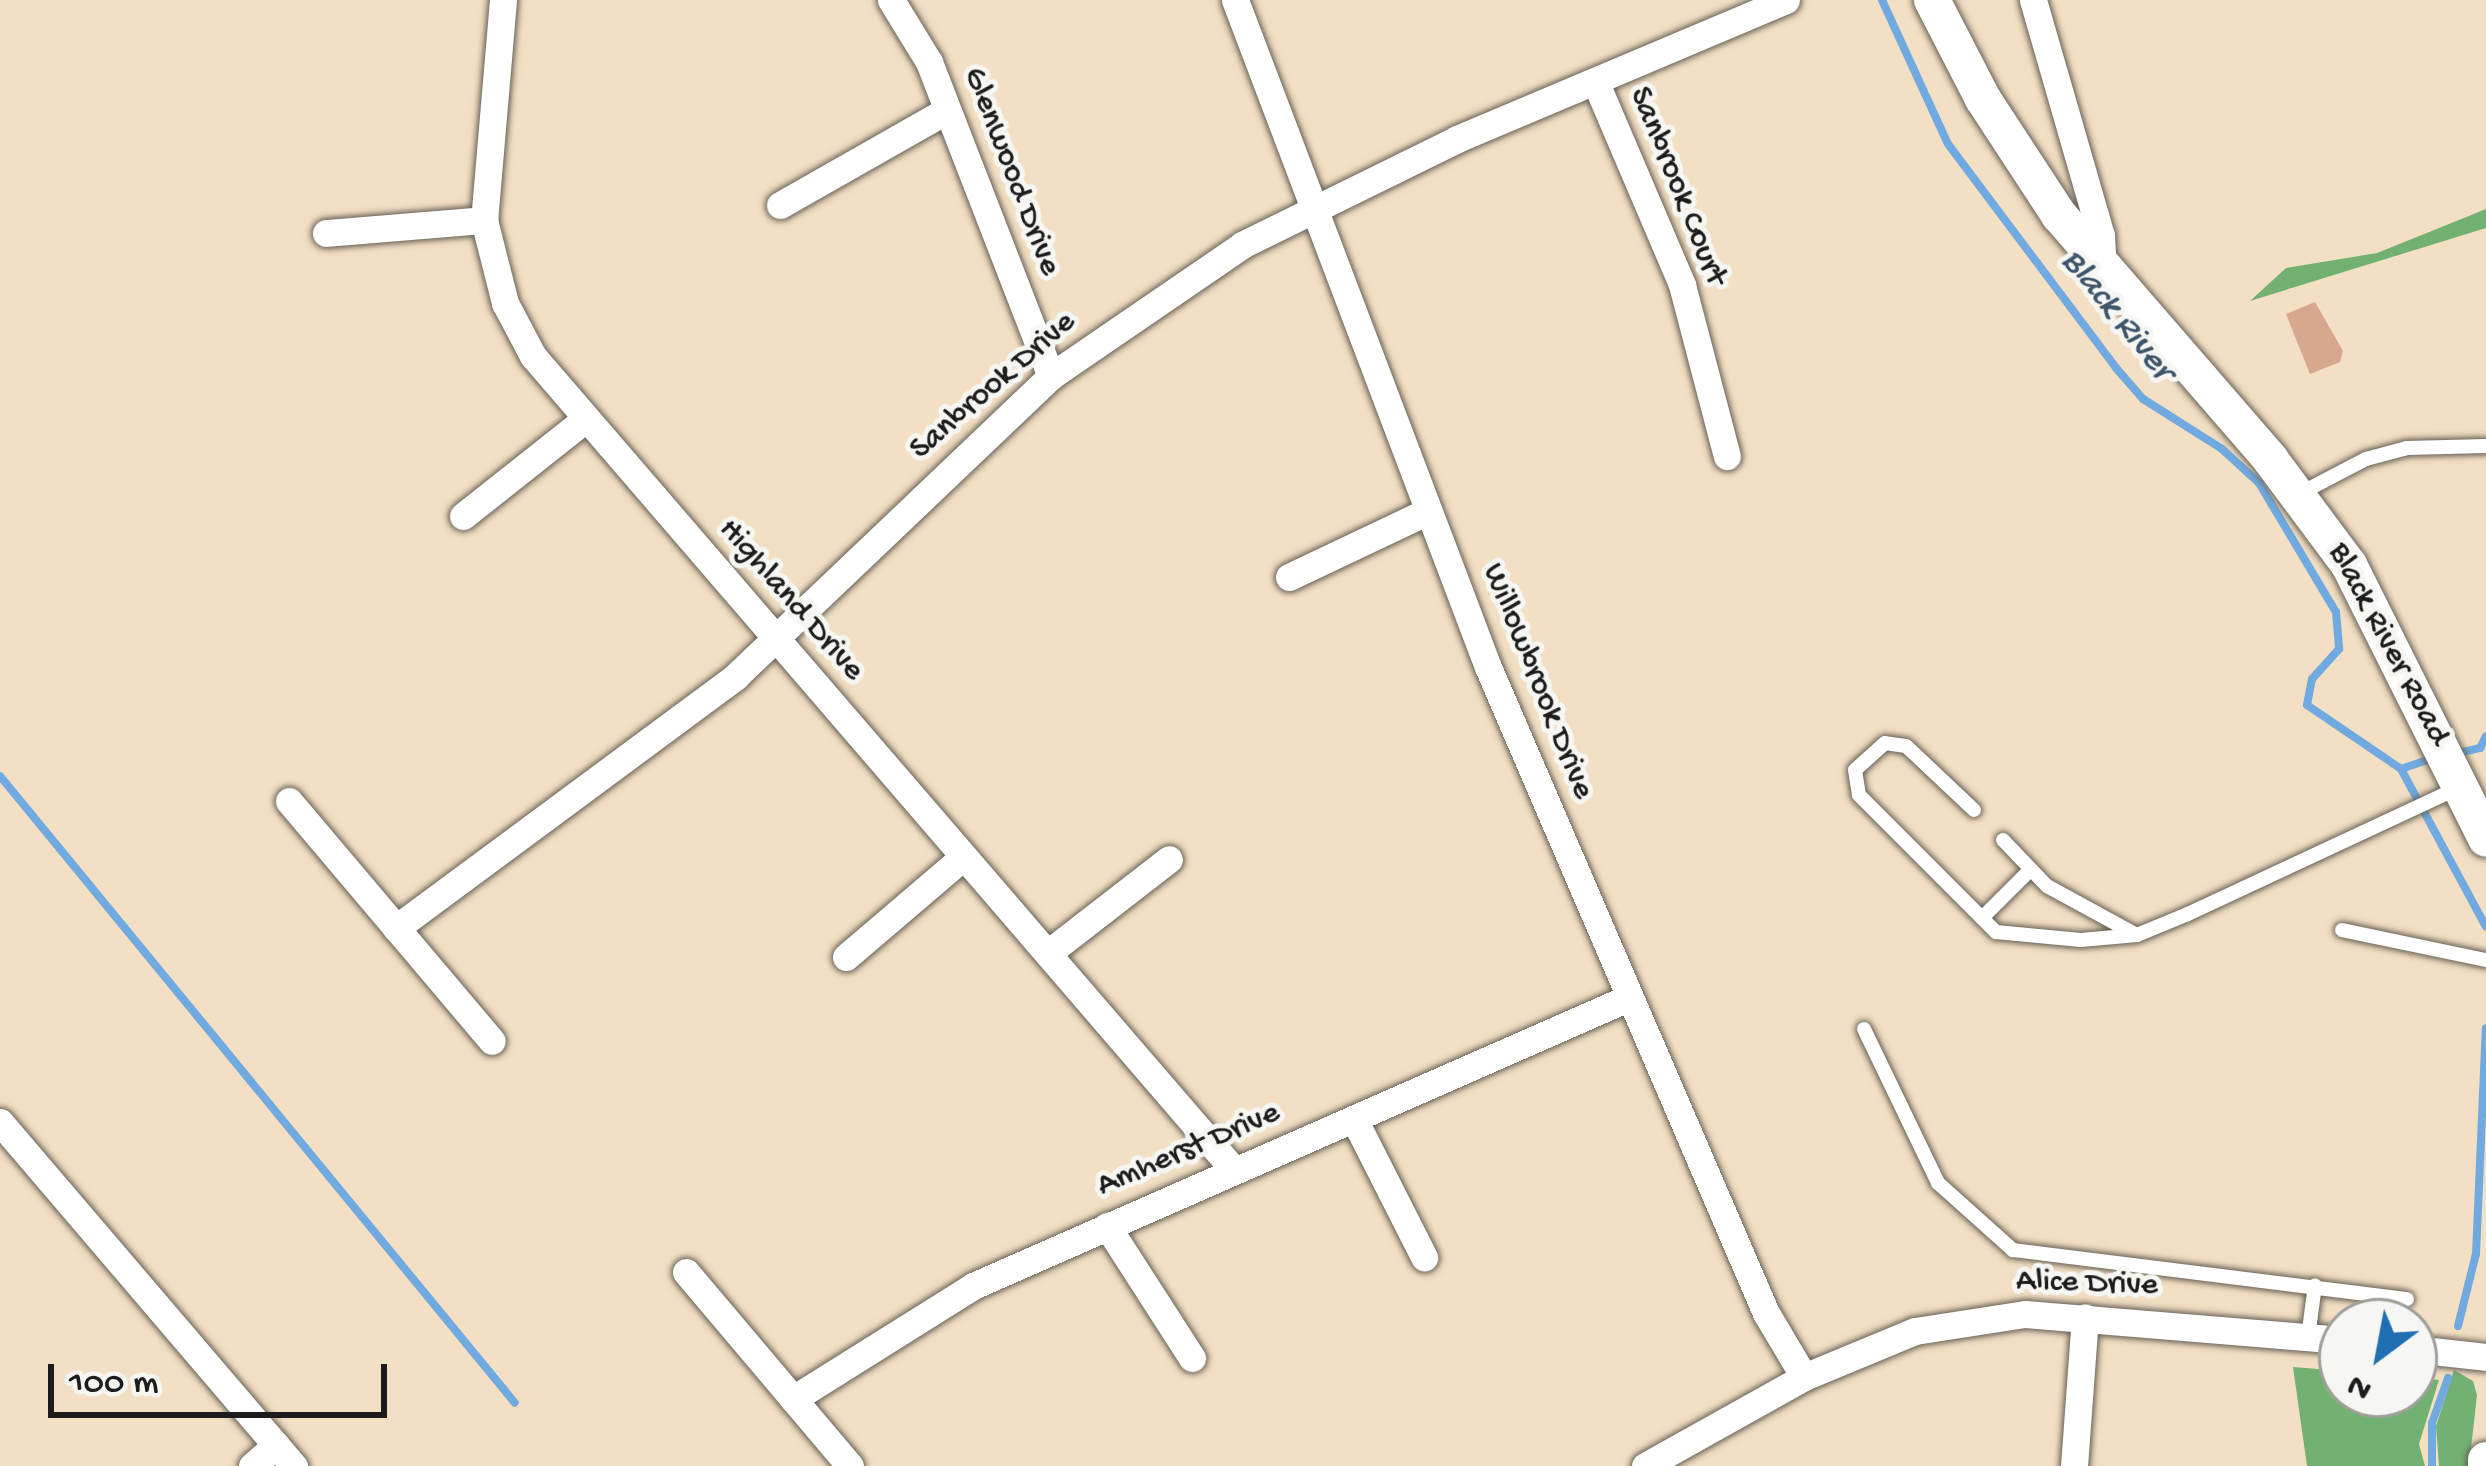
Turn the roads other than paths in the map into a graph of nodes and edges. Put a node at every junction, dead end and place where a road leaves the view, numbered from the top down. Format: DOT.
graph roads {
  1 [pos="503,0"];
  2 [pos="891,0"];
  3 [pos="1235,0"];
  4 [pos="1786,0"];
  5 [pos="1932,0"];
  6 [pos="2033,0"];
  7 [pos="1596,83"];
  8 [pos="947,110"];
  9 [pos="780,205"];
  10 [pos="1314,207"];
  11 [pos="484,220"];
  12 [pos="326,233"];
  13 [pos="2103,272"];
  14 [pos="1051,376"];
  15 [pos="583,421"];
  16 [pos="2486,446"];
  17 [pos="1726,456"];
  18 [pos="2299,494"];
  19 [pos="1428,511"];
  20 [pos="463,516"];
  21 [pos="1289,577"];
  22 [pos="778,641"];
  23 [pos="2444,772"];
  24 [pos="289,801"];
  25 [pos="1974,810"];
  26 [pos="2486,839"];
  27 [pos="2003,840"];
  28 [pos="964,857"];
  29 [pos="1169,860"];
  30 [pos="2031,869"];
  31 [pos="1982,918"];
  32 [pos="396,928"];
  33 [pos="2342,930"];
  34 [pos="2137,935"];
  35 [pos="1048,953"];
  36 [pos="846,957"];
  37 [pos="2483,960"];
  38 [pos="1628,998"];
  39 [pos="1864,1029"];
  40 [pos="492,1041"];
  41 [pos="1354,1121"];
  42 [pos="0,1122"];
  43 [pos="1234,1169"];
  44 [pos="1107,1226"];
  45 [pos="1424,1257"];
  46 [pos="686,1271"];
  47 [pos="2315,1285"];
  48 [pos="2400,1298"];
  49 [pos="2085,1317"];
  50 [pos="2308,1336"];
  51 [pos="2318,1337"];
  52 [pos="2438,1352"];
  53 [pos="2486,1357"];
  54 [pos="1192,1358"];
  55 [pos="1804,1377"];
  56 [pos="793,1399"];
  57 [pos="285,1455"];
  58 [pos="252,1466"];
  59 [pos="850,1466"];
  60 [pos="1645,1466"];
  61 [pos="2074,1466"];
  1 -- 11 [label="street, Highland Drive"];
  2 -- 8 [label="street, Glenwood Drive"];
  3 -- 10 [label="street, Willowbrook Drive"];
  4 -- 7 [label="street, Sanbrook Drive"];
  5 -- 13 [label="street, Black River Road"];
  6 -- 13 [label="street"];
  7 -- 10 [label="street, Sanbrook Drive"];
  7 -- 17 [label="street, Sanbrook Court"];
  8 -- 9 [label="street"];
  8 -- 14 [label="street, Glenwood Drive"];
  10 -- 14 [label="street, Sanbrook Drive"];
  10 -- 19 [label="street, Willowbrook Drive"];
  11 -- 12 [label="street"];
  11 -- 15 [label="street, Highland Drive"];
  13 -- 18 [label="street, Black River Road"];
  14 -- 22 [label="street, Sanbrook Drive"];
  15 -- 20 [label="street"];
  15 -- 22 [label="street, Highland Drive"];
  16 -- 18 [label="lane"];
  18 -- 23 [label="street, Black River Road"];
  19 -- 21 [label="street"];
  19 -- 38 [label="street, Willowbrook Drive"];
  22 -- 28 [label="street, Highland Drive"];
  22 -- 32 [label="street, Sanbrook Drive"];
  23 -- 26 [label="street, Black River Road"];
  23 -- 34 [label="lane"];
  24 -- 32 [label="street"];
  25 -- 31 [label="lane"];
  27 -- 30 [label="lane"];
  28 -- 35 [label="street, Highland Drive"];
  28 -- 36 [label="street"];
  29 -- 35 [label="street"];
  30 -- 31 [label="lane"];
  30 -- 34 [label="lane"];
  31 -- 34 [label="lane"];
  32 -- 40 [label="street"];
  33 -- 37 [label="lane"];
  35 -- 43 [label="street, Highland Drive"];
  38 -- 41 [label="street, Amherst Drive"];
  38 -- 55 [label="street, Willowbrook Drive"];
  39 -- 47 [label="lane"];
  41 -- 43 [label="street, Amherst Drive"];
  41 -- 45 [label="street"];
  42 -- 57 [label="street"];
  43 -- 44 [label="street, Amherst Drive"];
  44 -- 54 [label="street"];
  44 -- 56 [label="street, Amherst Drive"];
  46 -- 56 [label="street"];
  47 -- 48 [label="lane"];
  47 -- 50 [label="lane"];
  49 -- 50 [label="street, Alice Drive"];
  49 -- 55 [label="street, Alice Drive"];
  49 -- 61 [label="street"];
  50 -- 51 [label="street, Alice Drive"];
  52 -- 53 [label="street"];
  55 -- 60 [label="street, Alice Drive"];
  56 -- 59 [label="street"];
  57 -- 58 [label="street"];
}
